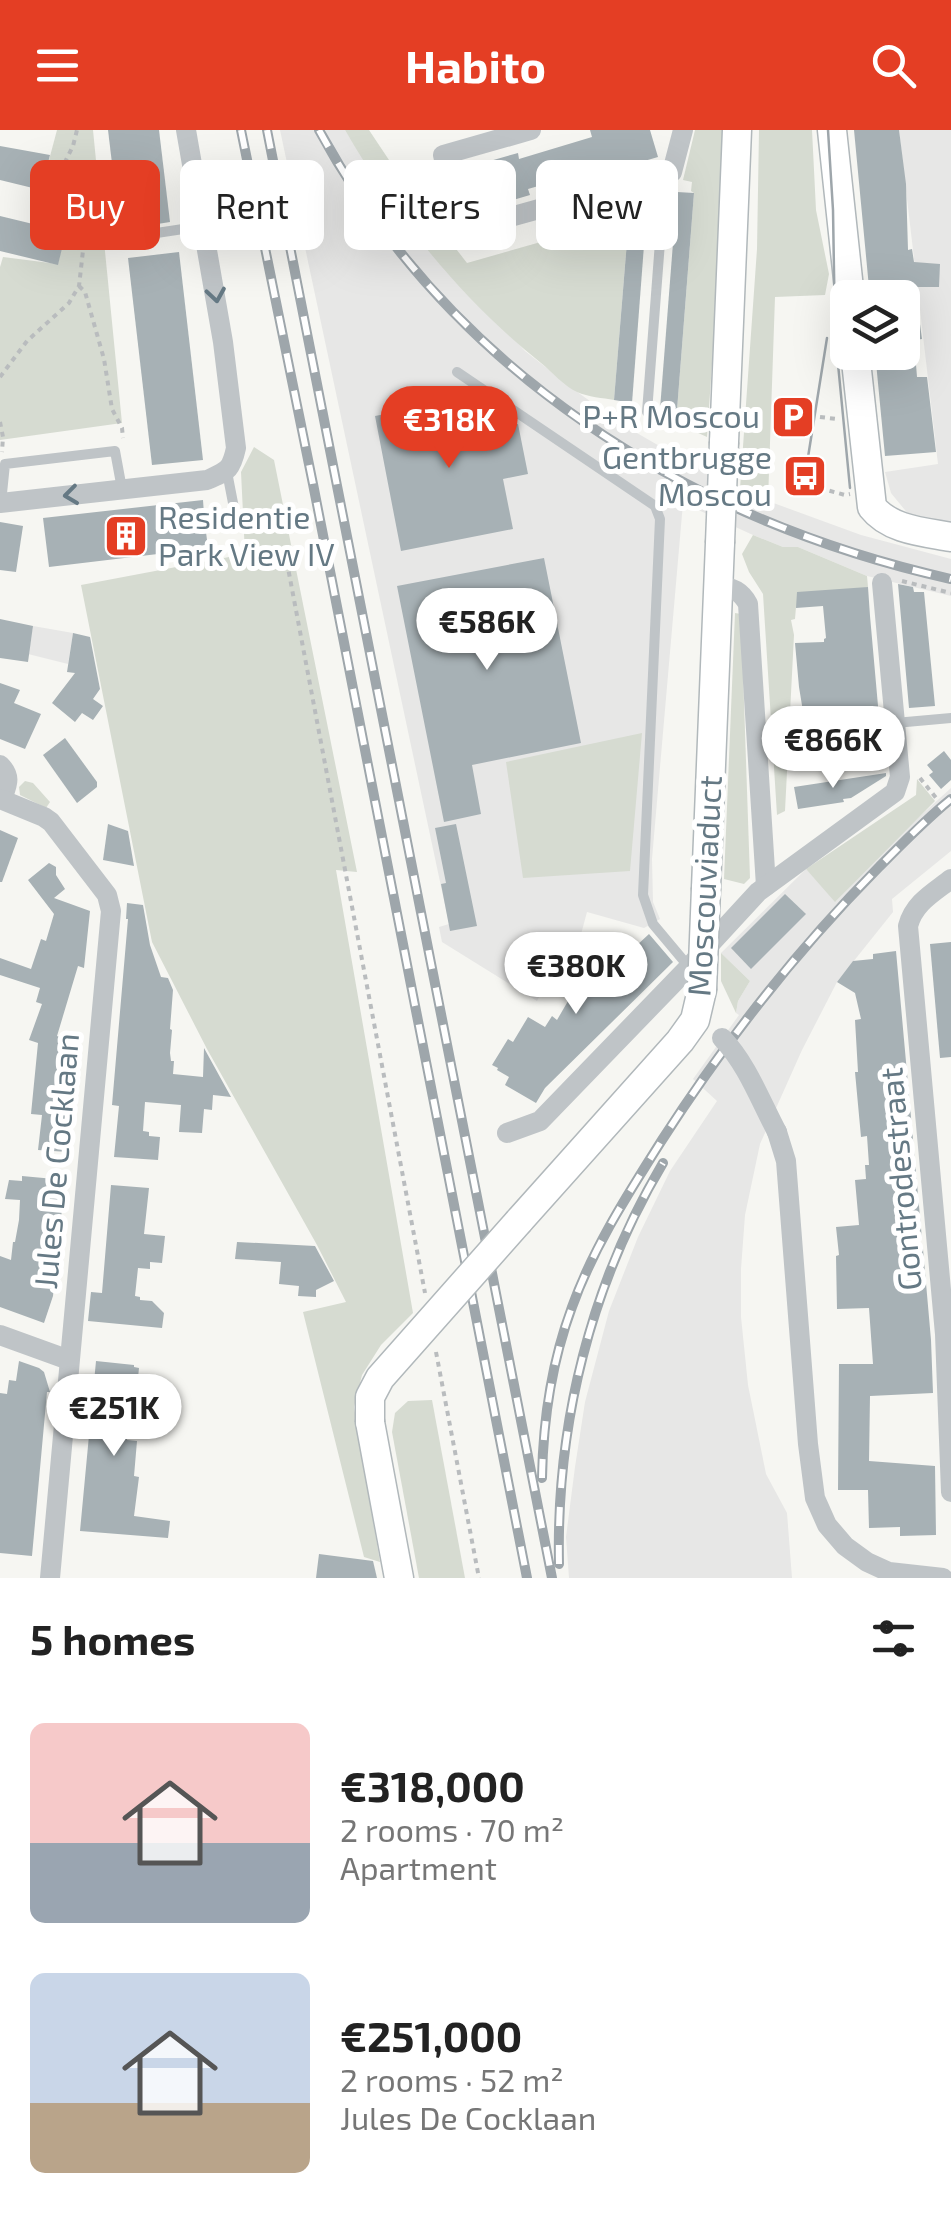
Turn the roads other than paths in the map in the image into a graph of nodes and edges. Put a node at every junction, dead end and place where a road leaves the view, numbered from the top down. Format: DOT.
graph roads {
  1 [pos="186,130"];
  2 [pos="531,130"];
  3 [pos="683,130"];
  4 [pos="738,130"];
  5 [pos="832,130"];
  6 [pos="192,160"];
  7 [pos="675,160"];
  8 [pos="536,210"];
  9 [pos="208,250"];
  10 [pos="659,250"];
  11 [pos="848,280"];
  12 [pos="857,370"];
  13 [pos="456,372"];
  14 [pos="647,412"];
  15 [pos="227,472"];
  16 [pos="122,489"];
  17 [pos="0,503"];
  18 [pos="206,524"];
  19 [pos="951,537"];
  20 [pos="882,582"];
  21 [pos="718,585"];
  22 [pos="951,718"];
  23 [pos="895,723"];
  24 [pos="0,766"];
  25 [pos="1,799"];
  26 [pos="951,880"];
  27 [pos="766,886"];
  28 [pos="696,978"];
  29 [pos="695,1020"];
  30 [pos="507,1133"];
  31 [pos="0,1334"];
  32 [pos="948,1334"];
  33 [pos="69,1360"];
  34 [pos="951,1492"];
  35 [pos="50,1578"];
  36 [pos="398,1578"];
  37 [pos="944,1578"];
  1 -- 6 [label="street"];
  2 -- 8 [label="street"];
  3 -- 7 [label="street"];
  4 -- 21 [label="street, Moscouviaduct, bridge"];
  5 -- 11 [label="street"];
  9 -- 15 [label="street, one-way"];
  10 -- 14 [label="lane"];
  12 -- 19 [label="street"];
  13 -- 28 [label="lane"];
  15 -- 16 [label="street"];
  15 -- 18 [label="lane"];
  16 -- 17 [label="street, one-way"];
  16 -- 17 [label="lane"];
  20 -- 23 [label="street"];
  21 -- 27 [label="street"];
  21 -- 28 [label="street, Moscouviaduct, bridge"];
  22 -- 23 [label="lane"];
  23 -- 27 [label="street"];
  24 -- 25 [label="street, Jules De Cocklaan"];
  25 -- 33 [label="street, Jules De Cocklaan"];
  26 -- 32 [label="street, Gontrodestraat"];
  27 -- 28 [label="street"];
  28 -- 29 [label="street, Moscouviaduct"];
  28 -- 30 [label="street"];
  29 -- 36 [label="street, Moscouviaduct, bridge"];
  29 -- 37 [label="street, bridge"];
  31 -- 33 [label="street"];
  32 -- 34 [label="street, Gontrodestraat"];
  33 -- 35 [label="street, Jules De Cocklaan"];
}
